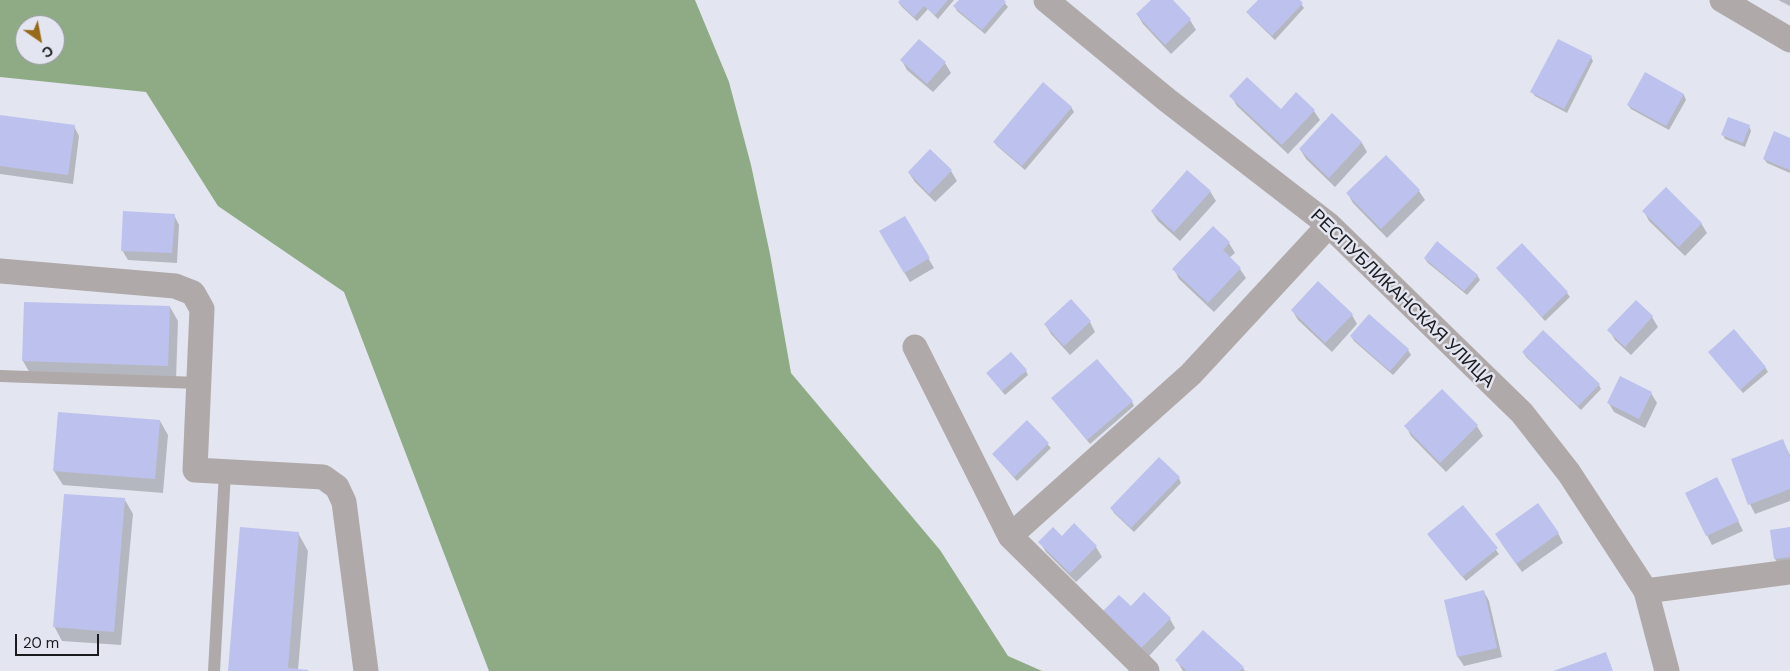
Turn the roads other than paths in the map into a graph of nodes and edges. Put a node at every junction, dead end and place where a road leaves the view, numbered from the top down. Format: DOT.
graph roads {
  1 [pos="1046,0"];
  2 [pos="1722,0"];
  3 [pos="1790,40"];
  4 [pos="1329,225"];
  5 [pos="0,271"];
  6 [pos="915,347"];
  7 [pos="0,376"];
  8 [pos="199,383"];
  9 [pos="225,472"];
  10 [pos="1010,536"];
  11 [pos="1790,572"];
  12 [pos="1646,591"];
  13 [pos="214,671"];
  14 [pos="366,671"];
  15 [pos="1147,671"];
  16 [pos="1667,671"];
  1 -- 4 [label="street, РЕСПУБЛИКАНСКАЯ УЛИЦА"];
  2 -- 3 [label="street"];
  4 -- 10 [label="street"];
  4 -- 12 [label="street, РЕСПУБЛИКАНСКАЯ УЛИЦА"];
  5 -- 8 [label="street"];
  6 -- 10 [label="street"];
  7 -- 8 [label="lane"];
  8 -- 9 [label="street"];
  9 -- 13 [label="lane"];
  9 -- 14 [label="street"];
  10 -- 15 [label="street"];
  11 -- 12 [label="street"];
  12 -- 16 [label="street, РЕСПУБЛИКАНСКАЯ УЛИЦА"];
}
